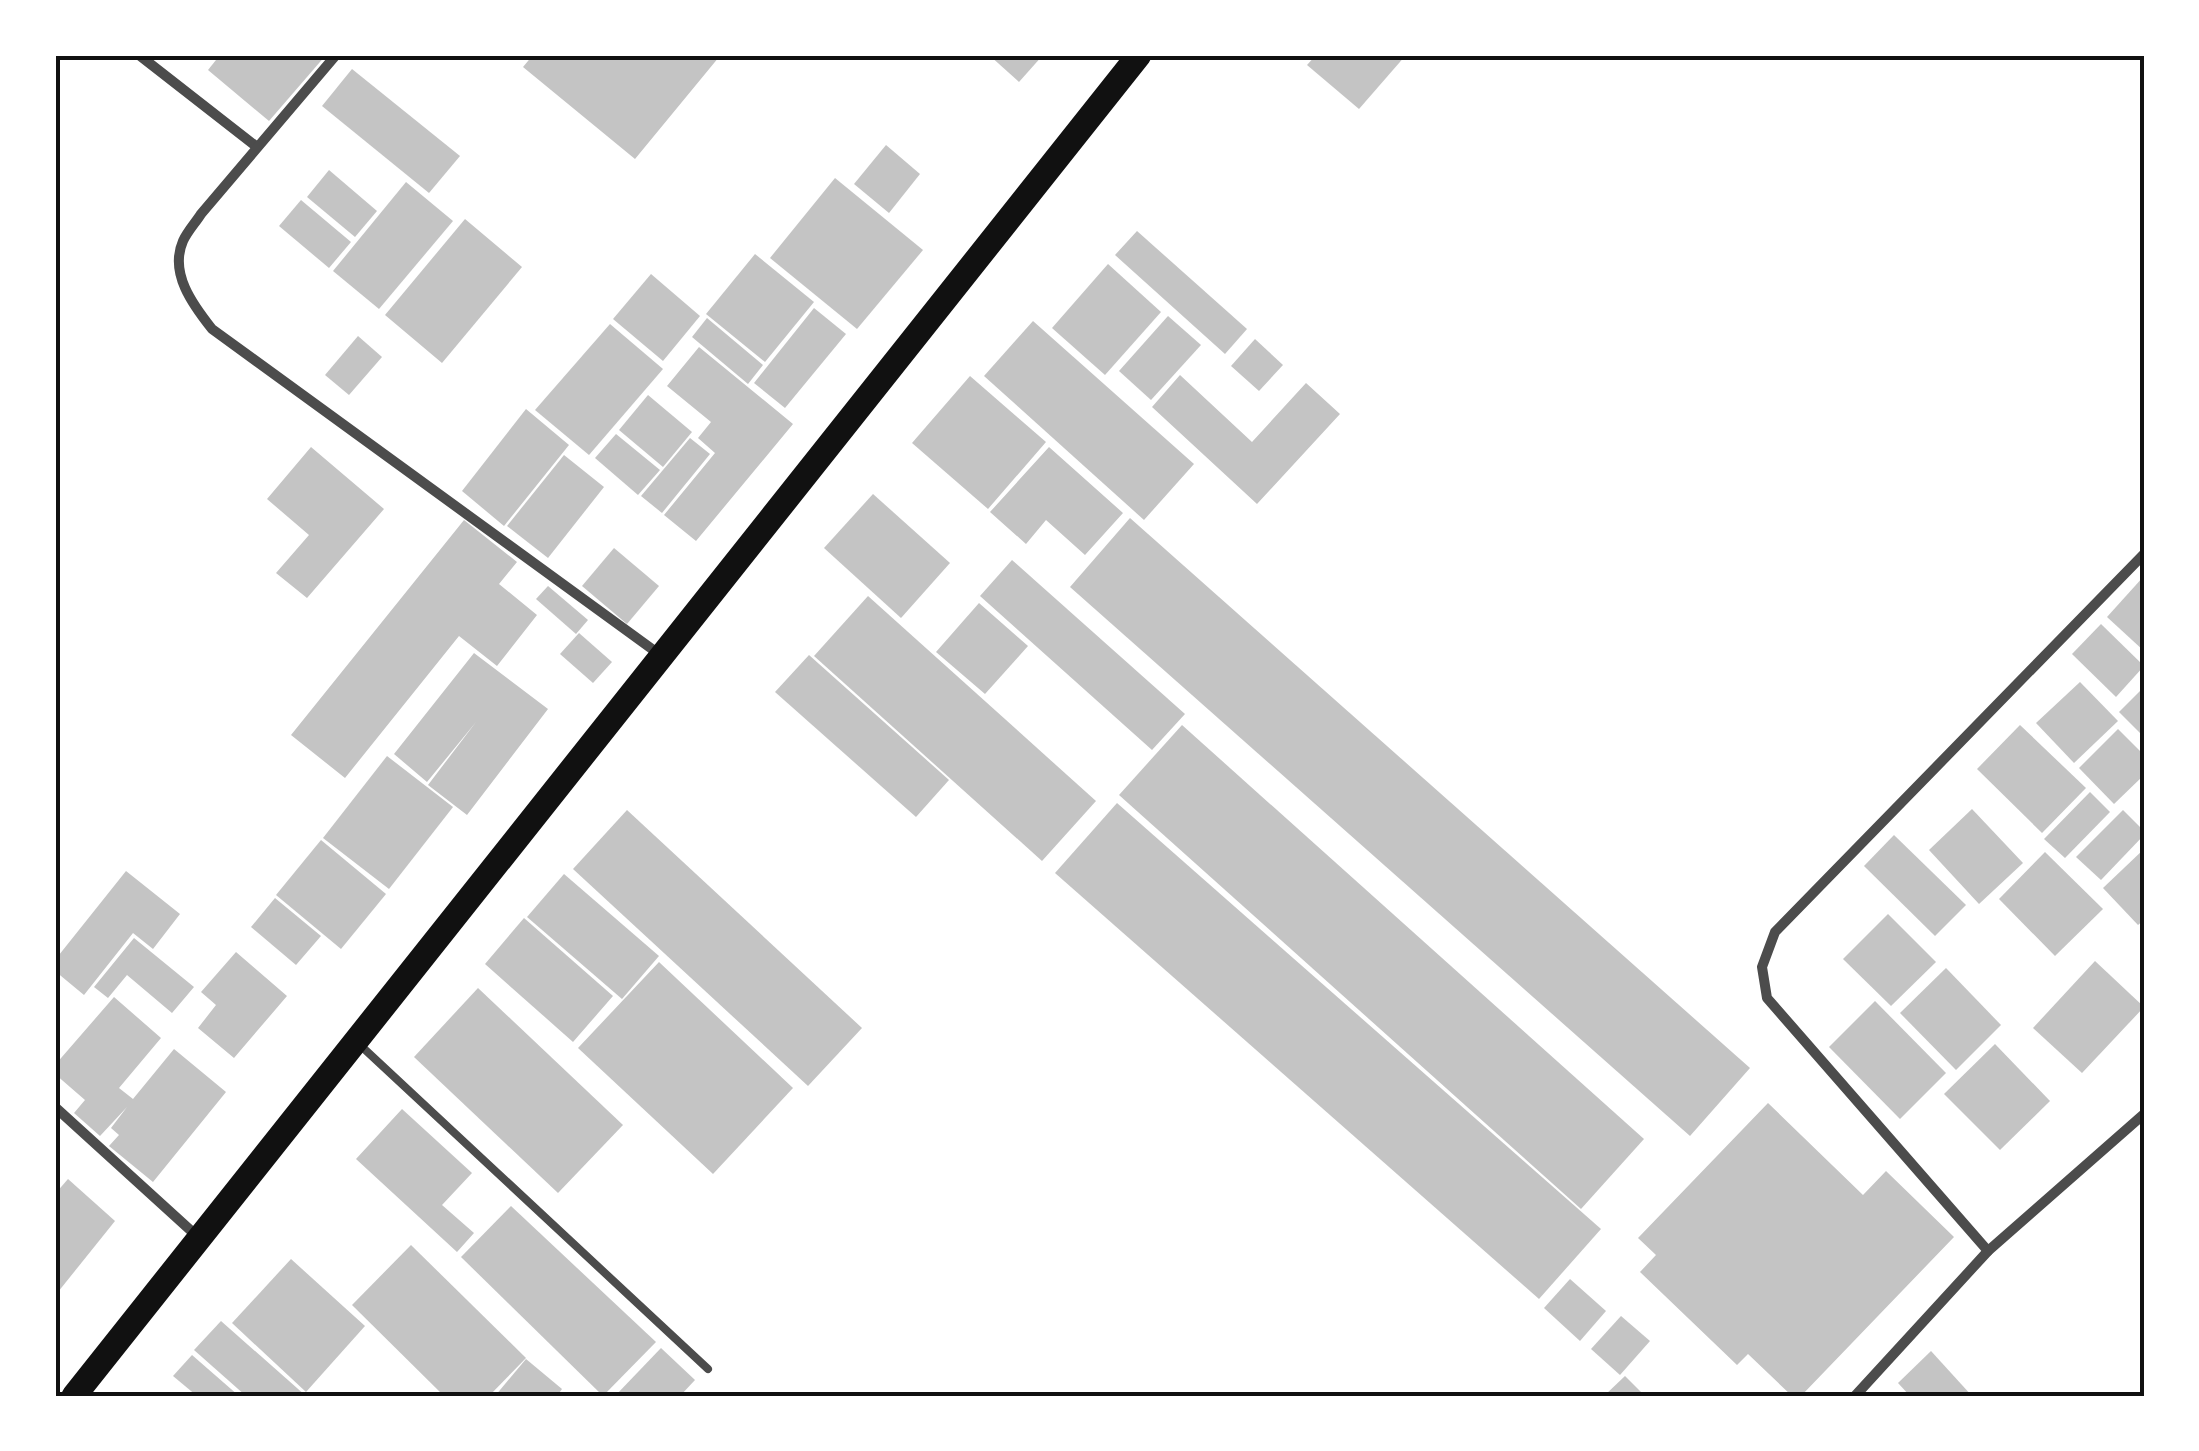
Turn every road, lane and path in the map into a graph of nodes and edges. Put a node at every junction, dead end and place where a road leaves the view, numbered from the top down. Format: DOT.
graph roads {
  1 [pos="140,55"];
  2 [pos="336,55"];
  3 [pos="1139,55"];
  4 [pos="257,147"];
  5 [pos="2144,554"];
  6 [pos="663,658"];
  7 [pos="357,1042"];
  8 [pos="55,1107"];
  9 [pos="2144,1114"];
  10 [pos="200,1239"];
  11 [pos="1988,1251"];
  12 [pos="708,1369"];
  13 [pos="74,1396"];
  14 [pos="1855,1396"];
  1 -- 4 [label="street"];
  2 -- 4 [label="street"];
  3 -- 6 [label="main road"];
  4 -- 6 [label="street"];
  5 -- 11 [label="street"];
  6 -- 7 [label="main road"];
  7 -- 10 [label="main road"];
  7 -- 12 [label="lane"];
  8 -- 10 [label="street"];
  9 -- 11 [label="street"];
  10 -- 13 [label="main road"];
  11 -- 14 [label="street"];
}
